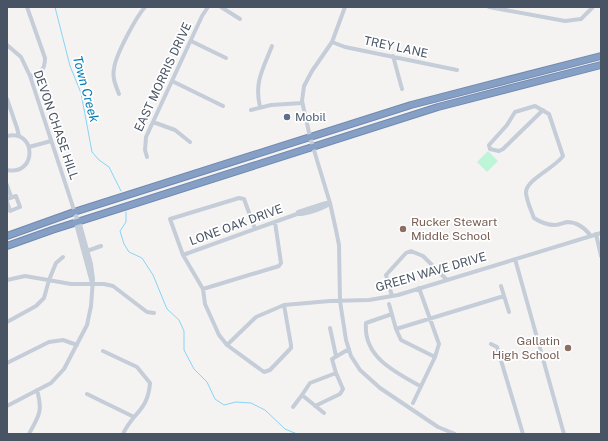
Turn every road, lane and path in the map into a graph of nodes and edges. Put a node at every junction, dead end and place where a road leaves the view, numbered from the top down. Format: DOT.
graph roads {
  1 [pos="27,7"];
  2 [pos="145,7"];
  3 [pos="208,7"];
  4 [pos="221,7"];
  5 [pos="345,7"];
  6 [pos="490,7"];
  7 [pos="593,7"];
  8 [pos="240,19"];
  9 [pos="191,41"];
  10 [pos="332,42"];
  11 [pos="7,45"];
  12 [pos="272,46"];
  13 [pos="393,56"];
  14 [pos="601,56"];
  15 [pos="226,58"];
  16 [pos="601,65"];
  17 [pos="457,70"];
  18 [pos="30,76"];
  19 [pos="172,82"];
  20 [pos="402,89"];
  21 [pos="119,94"];
  22 [pos="7,99"];
  23 [pos="302,103"];
  24 [pos="223,106"];
  25 [pos="260,107"];
  26 [pos="251,110"];
  27 [pos="543,110"];
  28 [pos="153,122"];
  29 [pos="7,136"];
  30 [pos="19,136"];
  31 [pos="310,138"];
  32 [pos="51,141"];
  33 [pos="190,142"];
  34 [pos="29,147"];
  35 [pos="313,147"];
  36 [pos="148,157"];
  37 [pos="7,170"];
  38 [pos="7,185"];
  39 [pos="9,198"];
  40 [pos="7,202"];
  41 [pos="330,203"];
  42 [pos="76,218"];
  43 [pos="275,222"];
  44 [pos="255,229"];
  45 [pos="601,233"];
  46 [pos="7,236"];
  47 [pos="591,236"];
  48 [pos="596,236"];
  49 [pos="7,246"];
  50 [pos="101,246"];
  51 [pos="86,251"];
  52 [pos="183,255"];
  53 [pos="601,256"];
  54 [pos="63,257"];
  55 [pos="515,259"];
  56 [pos="7,280"];
  57 [pos="49,280"];
  58 [pos="447,280"];
  59 [pos="92,283"];
  60 [pos="501,286"];
  61 [pos="419,288"];
  62 [pos="203,289"];
  63 [pos="392,296"];
  64 [pos="504,296"];
  65 [pos="340,301"];
  66 [pos="389,304"];
  67 [pos="284,306"];
  68 [pos="154,312"];
  69 [pos="509,312"];
  70 [pos="392,314"];
  71 [pos="429,319"];
  72 [pos="7,322"];
  73 [pos="330,328"];
  74 [pos="396,329"];
  75 [pos="491,344"];
  76 [pos="77,345"];
  77 [pos="227,345"];
  78 [pos="349,349"];
  79 [pos="103,351"];
  80 [pos="336,356"];
  81 [pos="435,357"];
  82 [pos="7,363"];
  83 [pos="336,373"];
  84 [pos="420,386"];
  85 [pos="37,390"];
  86 [pos="87,394"];
  87 [pos="302,395"];
  88 [pos="413,403"];
  89 [pos="7,406"];
  90 [pos="315,406"];
  91 [pos="293,407"];
  92 [pos="324,413"];
  93 [pos="134,417"];
  94 [pos="29,434"];
  95 [pos="123,434"];
  96 [pos="455,434"];
  97 [pos="523,434"];
  98 [pos="564,434"];
  1 -- 18 [label="street"];
  2 -- 21 [label="street"];
  3 -- 9 [label="street, EAST MORRIS DRIVE"];
  4 -- 8 [label="street"];
  5 -- 10 [label="street"];
  6 -- 7 [label="street"];
  9 -- 15 [label="street"];
  9 -- 19 [label="street, EAST MORRIS DRIVE"];
  10 -- 13 [label="street, TREY LANE"];
  10 -- 23 [label="street"];
  11 -- 18 [label="street, DEVON CHASE HILL"];
  12 -- 25 [label="street"];
  13 -- 17 [label="street, TREY LANE"];
  13 -- 20 [label="street"];
  14 -- 31 [label="highway"];
  16 -- 35 [label="highway"];
  18 -- 32 [label="street, DEVON CHASE HILL"];
  19 -- 24 [label="street"];
  19 -- 28 [label="street, EAST MORRIS DRIVE"];
  22 -- 30 [label="street"];
  23 -- 25 [label="street"];
  23 -- 31 [label="street"];
  25 -- 26 [label="street"];
  27 -- 27 [label="street"];
  27 -- 47 [label="street"];
  28 -- 33 [label="street"];
  28 -- 36 [label="street, EAST MORRIS DRIVE"];
  29 -- 30 [label="street"];
  30 -- 34 [label="street"];
  31 -- 35 [label="street"];
  31 -- 42 [label="highway"];
  32 -- 34 [label="street"];
  32 -- 42 [label="street, DEVON CHASE HILL"];
  34 -- 37 [label="street"];
  35 -- 41 [label="street"];
  35 -- 42 [label="highway"];
  38 -- 39 [label="street"];
  39 -- 40 [label="street"];
  41 -- 43 [label="street, LONE OAK DRIVE"];
  41 -- 65 [label="street"];
  42 -- 46 [label="highway"];
  42 -- 49 [label="highway"];
  42 -- 51 [label="street, DEVON CHASE HILL"];
  43 -- 44 [label="street, LONE OAK DRIVE"];
  43 -- 62 [label="street"];
  44 -- 52 [label="street, LONE OAK DRIVE"];
  44 -- 52 [label="street"];
  45 -- 48 [label="street, GREEN WAVE DRIVE"];
  47 -- 48 [label="street, GREEN WAVE DRIVE"];
  47 -- 55 [label="street, GREEN WAVE DRIVE"];
  48 -- 53 [label="street"];
  50 -- 51 [label="street"];
  51 -- 59 [label="street, DEVON CHASE HILL"];
  52 -- 62 [label="street"];
  54 -- 57 [label="street"];
  55 -- 58 [label="street, GREEN WAVE DRIVE"];
  55 -- 98 [label="street"];
  56 -- 57 [label="street"];
  57 -- 59 [label="street"];
  57 -- 72 [label="street"];
  58 -- 61 [label="street, GREEN WAVE DRIVE"];
  58 -- 63 [label="street"];
  59 -- 68 [label="street"];
  59 -- 76 [label="street, DEVON CHASE HILL"];
  60 -- 64 [label="street"];
  61 -- 63 [label="street, GREEN WAVE DRIVE"];
  61 -- 71 [label="street"];
  62 -- 77 [label="street"];
  63 -- 65 [label="street, GREEN WAVE DRIVE"];
  64 -- 69 [label="street"];
  64 -- 71 [label="street"];
  65 -- 67 [label="street, GREEN WAVE DRIVE"];
  65 -- 78 [label="street"];
  66 -- 70 [label="street"];
  67 -- 77 [label="street, GREEN WAVE DRIVE"];
  67 -- 77 [label="street"];
  70 -- 74 [label="street"];
  70 -- 84 [label="street"];
  71 -- 74 [label="street"];
  71 -- 81 [label="street"];
  73 -- 80 [label="street"];
  74 -- 81 [label="street"];
  75 -- 97 [label="street"];
  76 -- 82 [label="street"];
  76 -- 85 [label="street, DEVON CHASE HILL"];
  78 -- 80 [label="street"];
  78 -- 96 [label="street"];
  79 -- 93 [label="street"];
  80 -- 83 [label="street"];
  81 -- 84 [label="street"];
  83 -- 87 [label="street"];
  83 -- 90 [label="street"];
  84 -- 88 [label="street"];
  85 -- 89 [label="street, DEVON CHASE HILL"];
  85 -- 94 [label="street"];
  86 -- 93 [label="street"];
  87 -- 90 [label="street"];
  87 -- 91 [label="street"];
  90 -- 92 [label="street"];
  93 -- 95 [label="street"];
}
